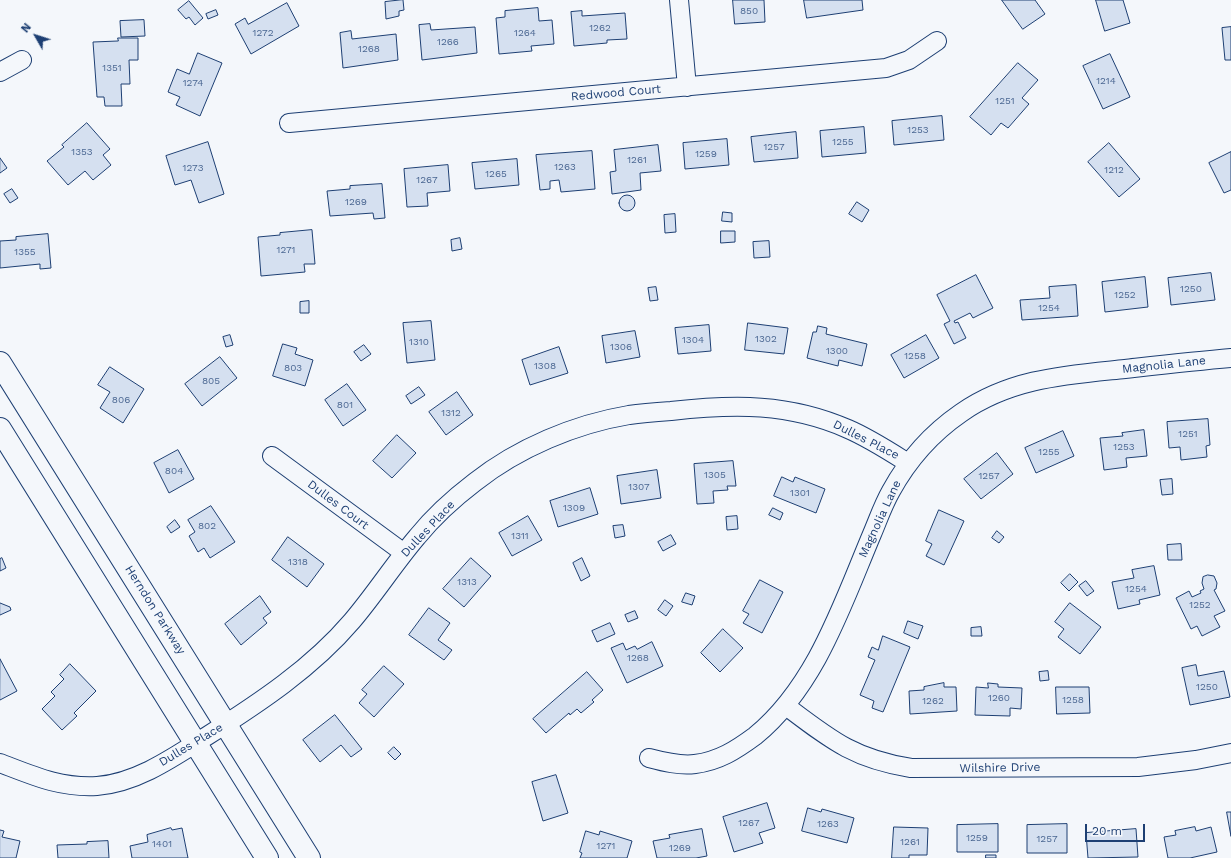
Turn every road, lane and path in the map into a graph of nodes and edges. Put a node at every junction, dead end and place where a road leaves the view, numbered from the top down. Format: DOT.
graph roads {
  1 [pos="679,0"];
  2 [pos="937,41"];
  3 [pos="22,60"];
  4 [pos="0,72"];
  5 [pos="687,87"];
  6 [pos="289,123"];
  7 [pos="1231,358"];
  8 [pos="0,363"];
  9 [pos="0,429"];
  10 [pos="272,456"];
  11 [pos="908,463"];
  12 [pos="404,554"];
  13 [pos="786,706"];
  14 [pos="226,724"];
  15 [pos="196,743"];
  16 [pos="1231,753"];
  17 [pos="649,758"];
  18 [pos="0,763"];
  19 [pos="267,858"];
  20 [pos="310,858"];
  1 -- 5 [label="street"];
  2 -- 5 [label="street, Redwood Court"];
  3 -- 4 [label="street"];
  5 -- 6 [label="street, Redwood Court"];
  7 -- 11 [label="street, Magnolia Lane"];
  8 -- 14 [label="main road, Herndon Parkway"];
  9 -- 15 [label="main road"];
  10 -- 12 [label="street, Dulles Court"];
  11 -- 12 [label="street, Dulles Place"];
  11 -- 13 [label="street, Magnolia Lane"];
  12 -- 14 [label="street, Dulles Place"];
  13 -- 16 [label="street, Wilshire Drive"];
  13 -- 17 [label="street, Magnolia Lane"];
  14 -- 15 [label="street, Dulles Place"];
  14 -- 20 [label="main road, Herndon Parkway"];
  15 -- 18 [label="street, Dulles Place"];
  15 -- 19 [label="main road"];
}
